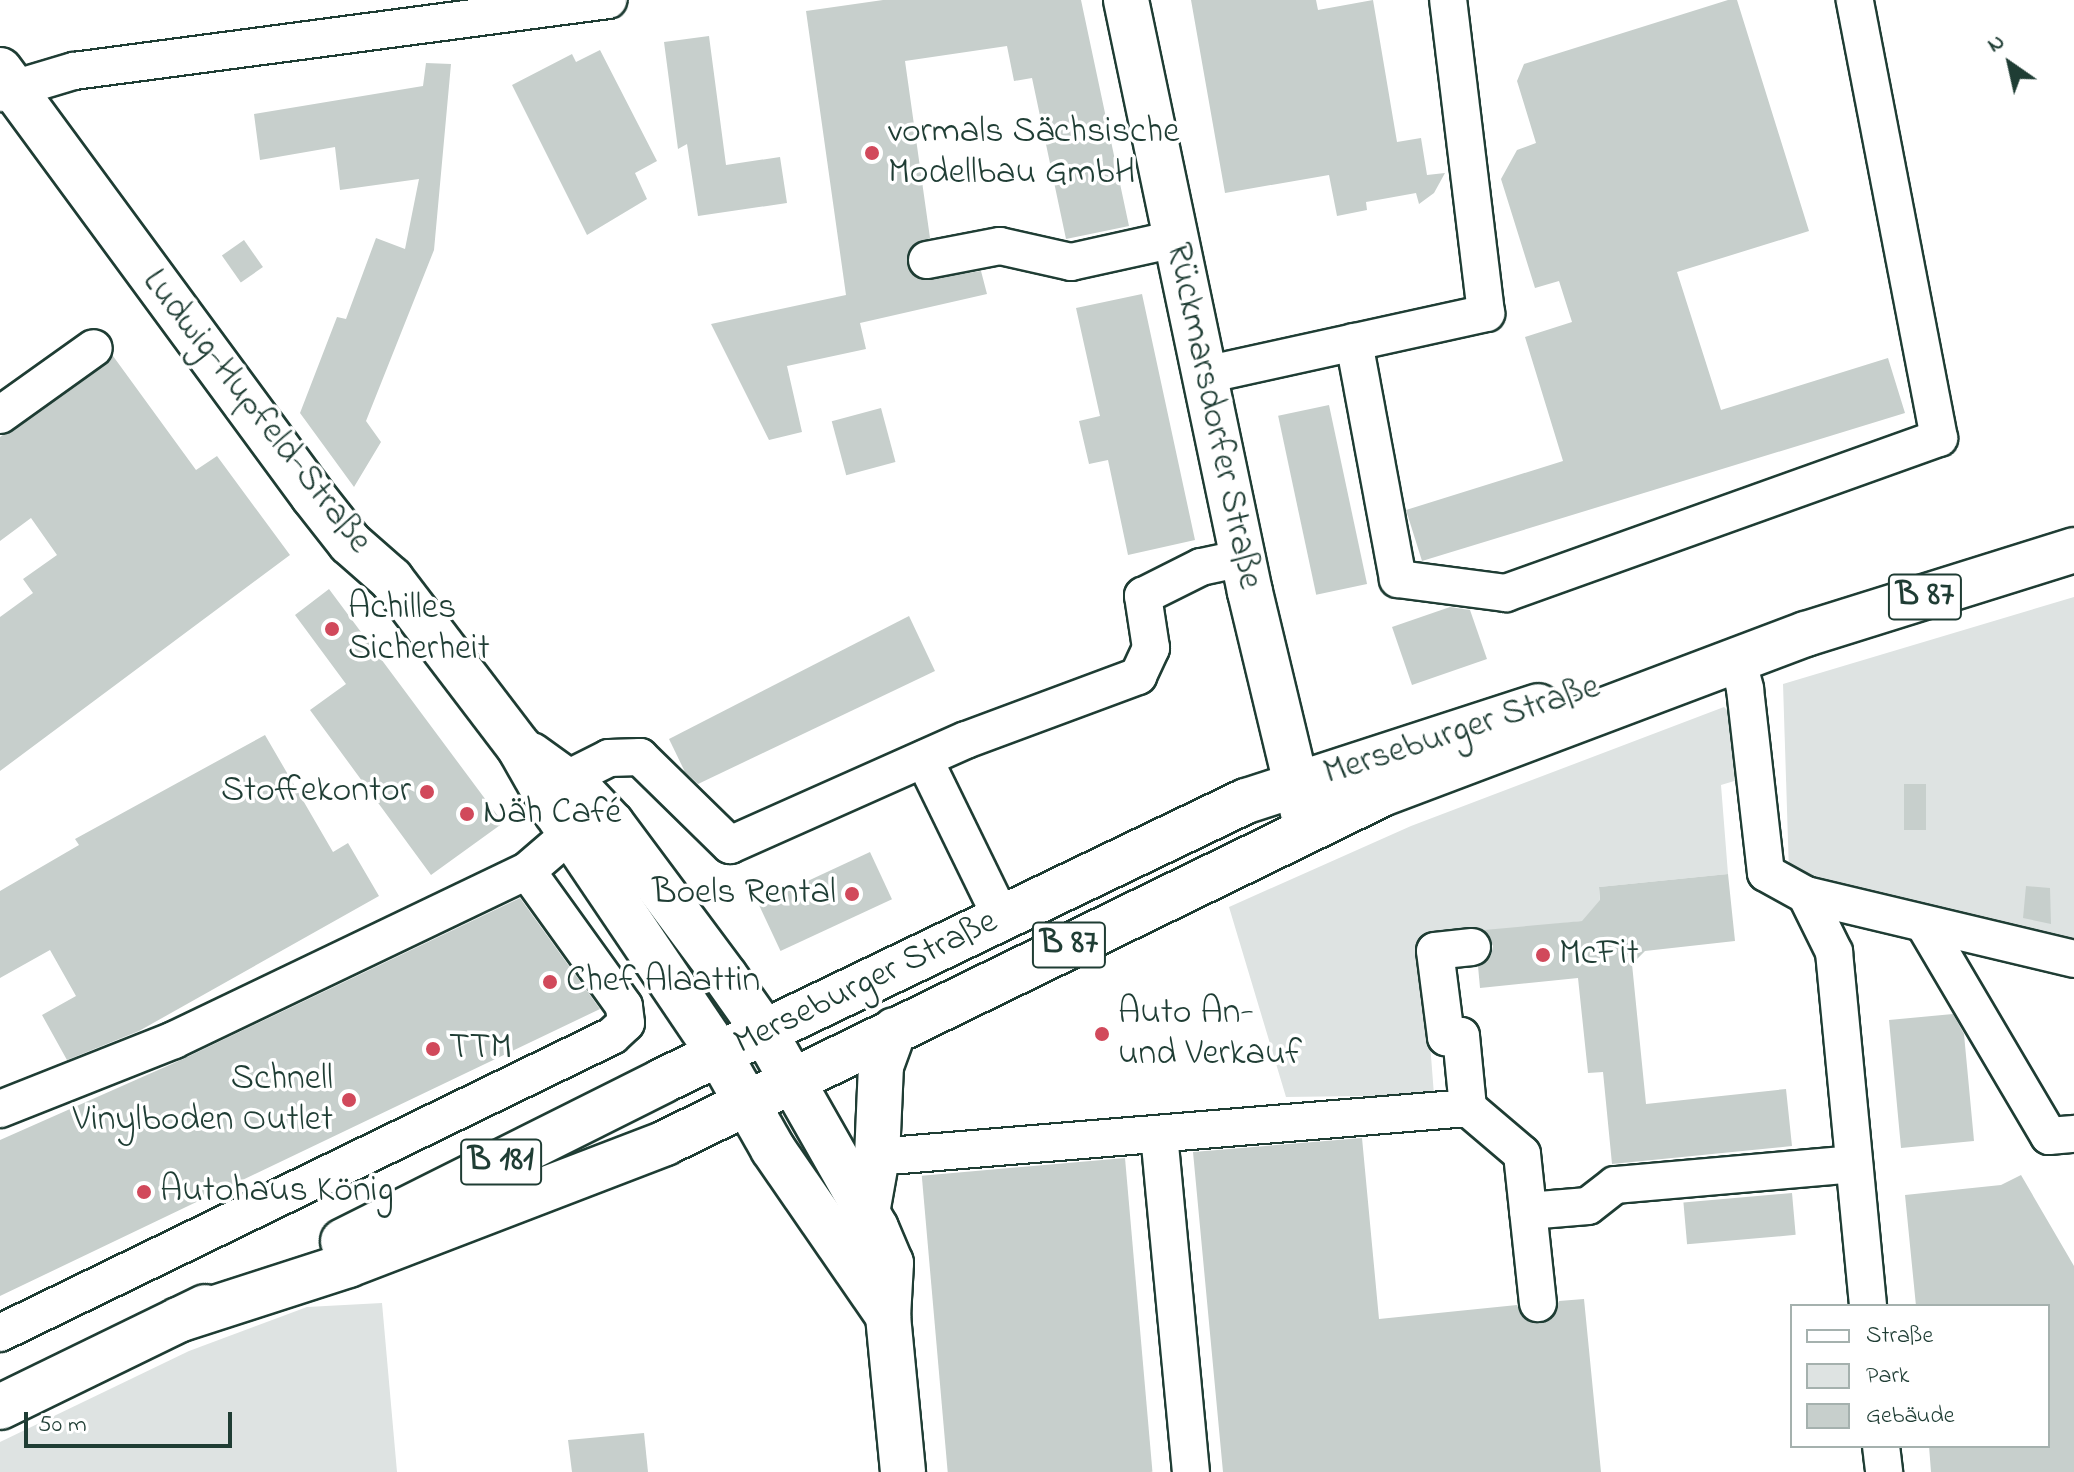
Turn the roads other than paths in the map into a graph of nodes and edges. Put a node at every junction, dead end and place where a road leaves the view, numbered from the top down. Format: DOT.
graph roads {
  1 [pos="608,0"];
  2 [pos="1126,0"];
  3 [pos="1448,0"];
  4 [pos="1855,0"];
  5 [pos="357,16"];
  6 [pos="4,84"];
  7 [pos="1175,239"];
  8 [pos="927,260"];
  9 [pos="1354,342"];
  10 [pos="94,348"];
  11 [pos="1205,375"];
  12 [pos="0,415"];
  13 [pos="2074,550"];
  14 [pos="1243,558"];
  15 [pos="1806,634"];
  16 [pos="1738,662"];
  17 [pos="519,747"];
  18 [pos="924,759"];
  19 [pos="565,780"];
  20 [pos="1296,784"];
  21 [pos="1308,829"];
  22 [pos="571,833"];
  23 [pos="527,871"];
  24 [pos="1806,895"];
  25 [pos="1001,917"];
  26 [pos="1924,924"];
  27 [pos="1472,947"];
  28 [pos="2074,959"];
  29 [pos="894,1030"];
  30 [pos="764,1031"];
  31 [pos="719,1054"];
  32 [pos="792,1080"];
  33 [pos="747,1104"];
  34 [pos="1468,1108"];
  35 [pos="0,1109"];
  36 [pos="1159,1134"];
  37 [pos="2074,1134"];
  38 [pos="877,1157"];
  39 [pos="1854,1164"];
  40 [pos="1528,1211"];
  41 [pos="867,1213"];
  42 [pos="1538,1303"];
  43 [pos="1868,1304"];
  44 [pos="888,1316"];
  45 [pos="178,1320"];
  46 [pos="0,1333"];
  47 [pos="0,1407"];
  48 [pos="1881,1448"];
  49 [pos="903,1472"];
  50 [pos="1191,1472"];
  51 [pos="1884,1472"];
  1 -- 5 [label="street"];
  2 -- 7 [label="main road, Rückmarsdorfer Straße"];
  3 -- 9 [label="street"];
  4 -- 9 [label="street"];
  5 -- 6 [label="street"];
  6 -- 17 [label="main road, Ludwig-Hupfeld-Straße"];
  7 -- 8 [label="street"];
  7 -- 11 [label="main road, Rückmarsdorfer Straße"];
  9 -- 11 [label="street"];
  10 -- 12 [label="street"];
  11 -- 14 [label="main road, Rückmarsdorfer Straße"];
  13 -- 15 [label="main road, Merseburger Straße / B 87"];
  14 -- 18 [label="street"];
  14 -- 20 [label="main road, Rückmarsdorfer Straße"];
  15 -- 16 [label="main road, Merseburger Straße / B 87"];
  15 -- 20 [label="main road, Merseburger Straße / B 87"];
  16 -- 21 [label="main road, Merseburger Straße / B 87"];
  16 -- 24 [label="street"];
  17 -- 19 [label="main road, Ludwig-Hupfeld-Straße"];
  17 -- 22 [label="main road, Ludwig-Hupfeld-Straße"];
  18 -- 19 [label="street"];
  18 -- 25 [label="street"];
  19 -- 30 [label="main road, Ludwig-Hupfeld-Straße"];
  20 -- 21 [label="main road, Rückmarsdorfer Straße"];
  20 -- 25 [label="main road, Merseburger Straße / B 87"];
  21 -- 29 [label="main road, Merseburger Straße / B 87"];
  22 -- 23 [label="street"];
  22 -- 31 [label="main road, Ludwig-Hupfeld-Straße"];
  23 -- 35 [label="street"];
  23 -- 46 [label="street"];
  24 -- 26 [label="street"];
  24 -- 39 [label="street"];
  25 -- 30 [label="main road, Merseburger Straße / B 87"];
  26 -- 28 [label="street"];
  26 -- 37 [label="street"];
  27 -- 34 [label="street"];
  29 -- 32 [label="main road, Merseburger Straße / B 181"];
  29 -- 38 [label="main road"];
  30 -- 31 [label="main road, Merseburger Straße / B 87"];
  30 -- 32 [label="main road, Ludwig-Hupfeld-Straße"];
  31 -- 33 [label="main road, Ludwig-Hupfeld-Straße"];
  31 -- 45 [label="main road, Merseburger Straße / B 181"];
  32 -- 33 [label="main road, Merseburger Straße / B 181"];
  32 -- 41 [label="main road, Ludwig-Hupfeld-Straße"];
  33 -- 44 [label="main road, Ludwig-Hupfeld-Straße"];
  33 -- 45 [label="main road, Merseburger Straße / B 181"];
  34 -- 36 [label="street"];
  34 -- 40 [label="street"];
  36 -- 38 [label="street"];
  36 -- 50 [label="street"];
  38 -- 41 [label="main road"];
  39 -- 40 [label="street"];
  39 -- 43 [label="street"];
  40 -- 42 [label="street"];
  41 -- 44 [label="main road, Ludwig-Hupfeld-Straße"];
  44 -- 49 [label="main road, Ludwig-Hupfeld-Straße"];
  45 -- 47 [label="main road, Merseburger Straße / B 181"];
  48 -- 51 [label="street"];
}
